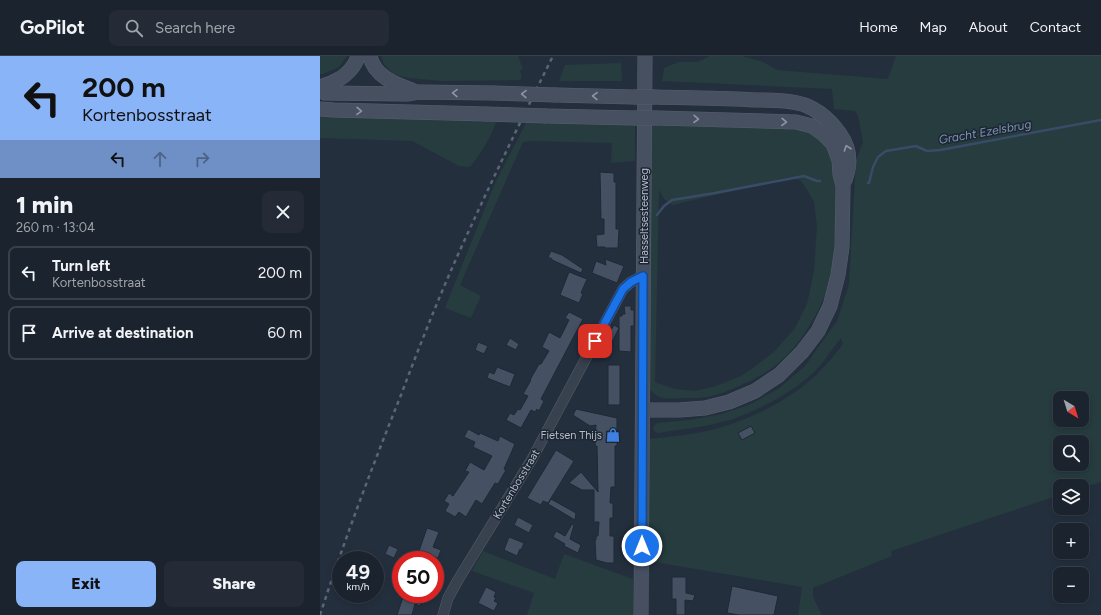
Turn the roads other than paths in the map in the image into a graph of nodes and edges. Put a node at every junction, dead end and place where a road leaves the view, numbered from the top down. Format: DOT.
graph roads {
  1 [pos="358,56"];
  2 [pos="370,56"];
  3 [pos="645,56"];
  4 [pos="320,87"];
  5 [pos="320,91"];
  6 [pos="418,92"];
  7 [pos="320,109"];
  8 [pos="843,186"];
  9 [pos="643,276"];
  10 [pos="643,410"];
  11 [pos="444,615"];
  12 [pos="641,615"];
  1 -- 4 [label="main road"];
  2 -- 6 [label="main road"];
  3 -- 9 [label="main road, Hasseltsesteenweg"];
  5 -- 6 [label="main road"];
  8 -- 6 [label="main road, one-way, bridge"];
  7 -- 8 [label="main road, one-way, bridge"];
  8 -- 10 [label="main road"];
  9 -- 10 [label="main road, Hasseltsesteenweg"];
  9 -- 11 [label="street, Kortenbosstraat"];
  10 -- 12 [label="main road, Hasseltsesteenweg"];
}
